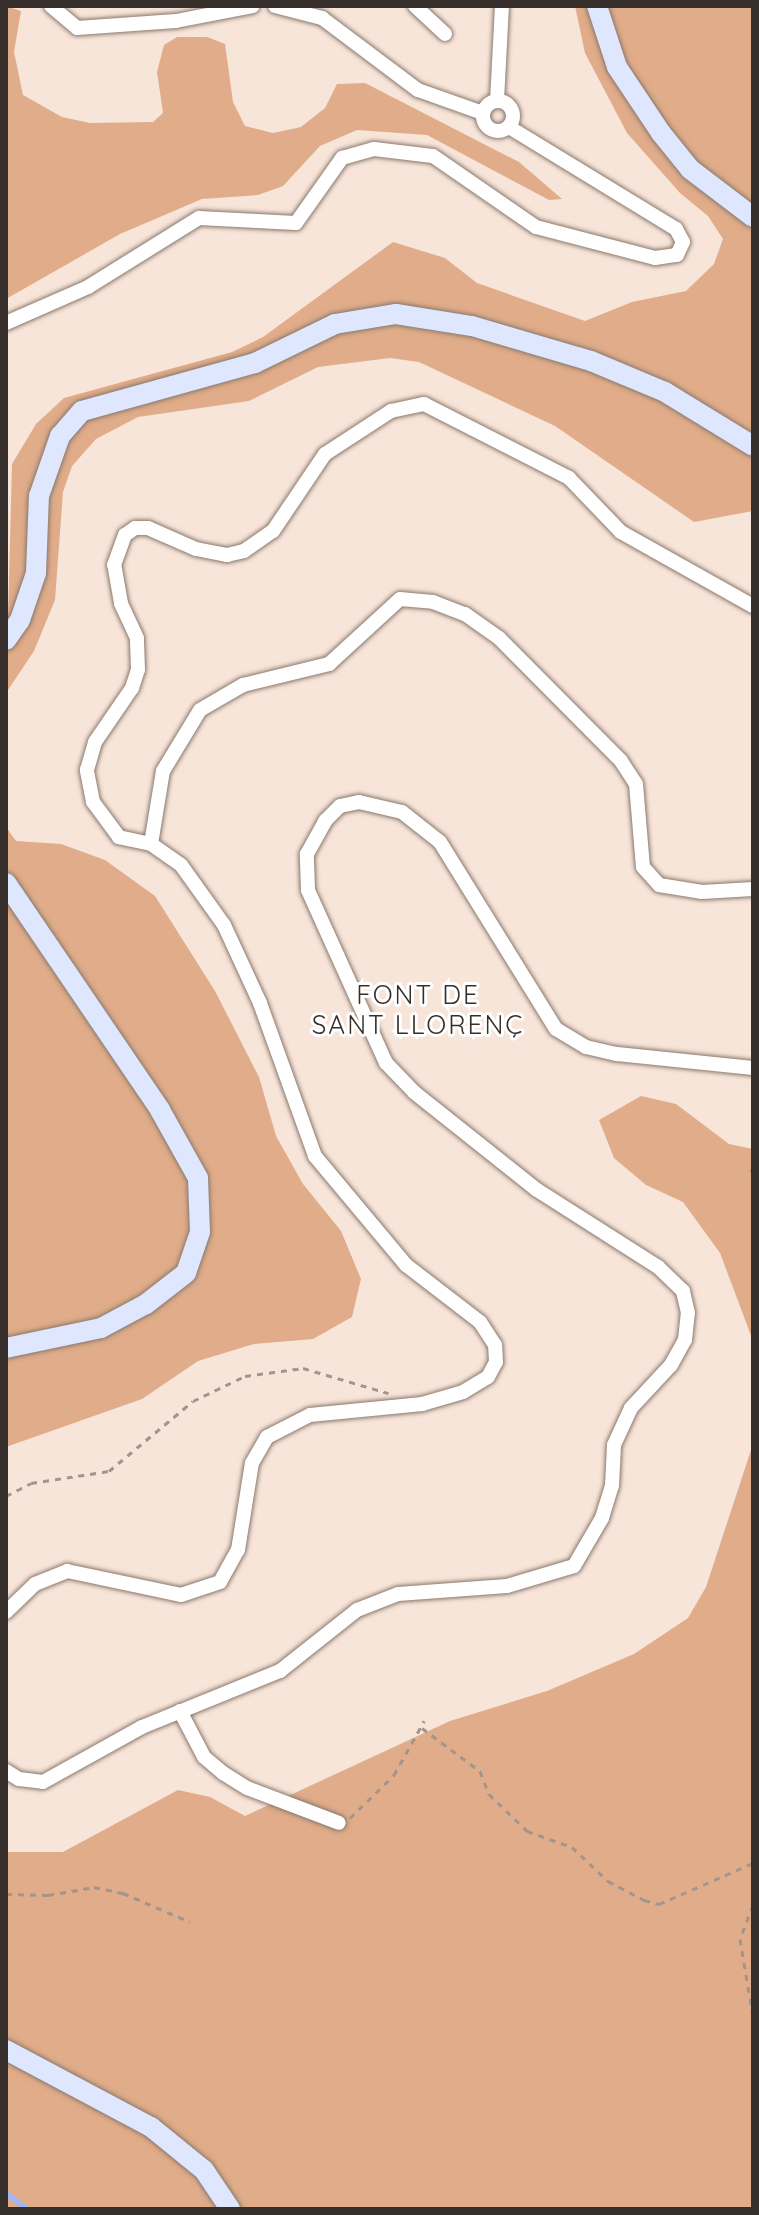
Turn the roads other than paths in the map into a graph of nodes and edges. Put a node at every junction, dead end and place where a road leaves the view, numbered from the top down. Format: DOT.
graph roads {
  1 [pos="51,6"];
  2 [pos="253,6"];
  3 [pos="275,6"];
  4 [pos="415,6"];
  5 [pos="502,6"];
  6 [pos="597,6"];
  7 [pos="445,34"];
  8 [pos="497,101"];
  9 [pos="483,113"];
  10 [pos="509,127"];
  11 [pos="753,217"];
  12 [pos="6,323"];
  13 [pos="753,446"];
  14 [pos="753,606"];
  15 [pos="6,640"];
  16 [pos="151,844"];
  17 [pos="6,883"];
  18 [pos="753,889"];
  19 [pos="753,1068"];
  20 [pos="6,1348"];
  21 [pos="6,1612"];
  22 [pos="180,1711"];
  23 [pos="6,1771"];
  24 [pos="339,1823"];
  25 [pos="6,2050"];
  26 [pos="230,2209"];
  1 -- 2 [label="street"];
  3 -- 9 [label="street"];
  4 -- 7 [label="street"];
  5 -- 8 [label="street"];
  6 -- 11 [label="main road"];
  8 -- 9 [label="street"];
  8 -- 10 [label="street"];
  9 -- 10 [label="street"];
  10 -- 12 [label="street"];
  13 -- 15 [label="main road"];
  14 -- 16 [label="street"];
  16 -- 18 [label="street"];
  16 -- 21 [label="street"];
  17 -- 20 [label="main road"];
  19 -- 22 [label="street"];
  22 -- 23 [label="street"];
  22 -- 24 [label="street"];
  25 -- 26 [label="main road"];
}
